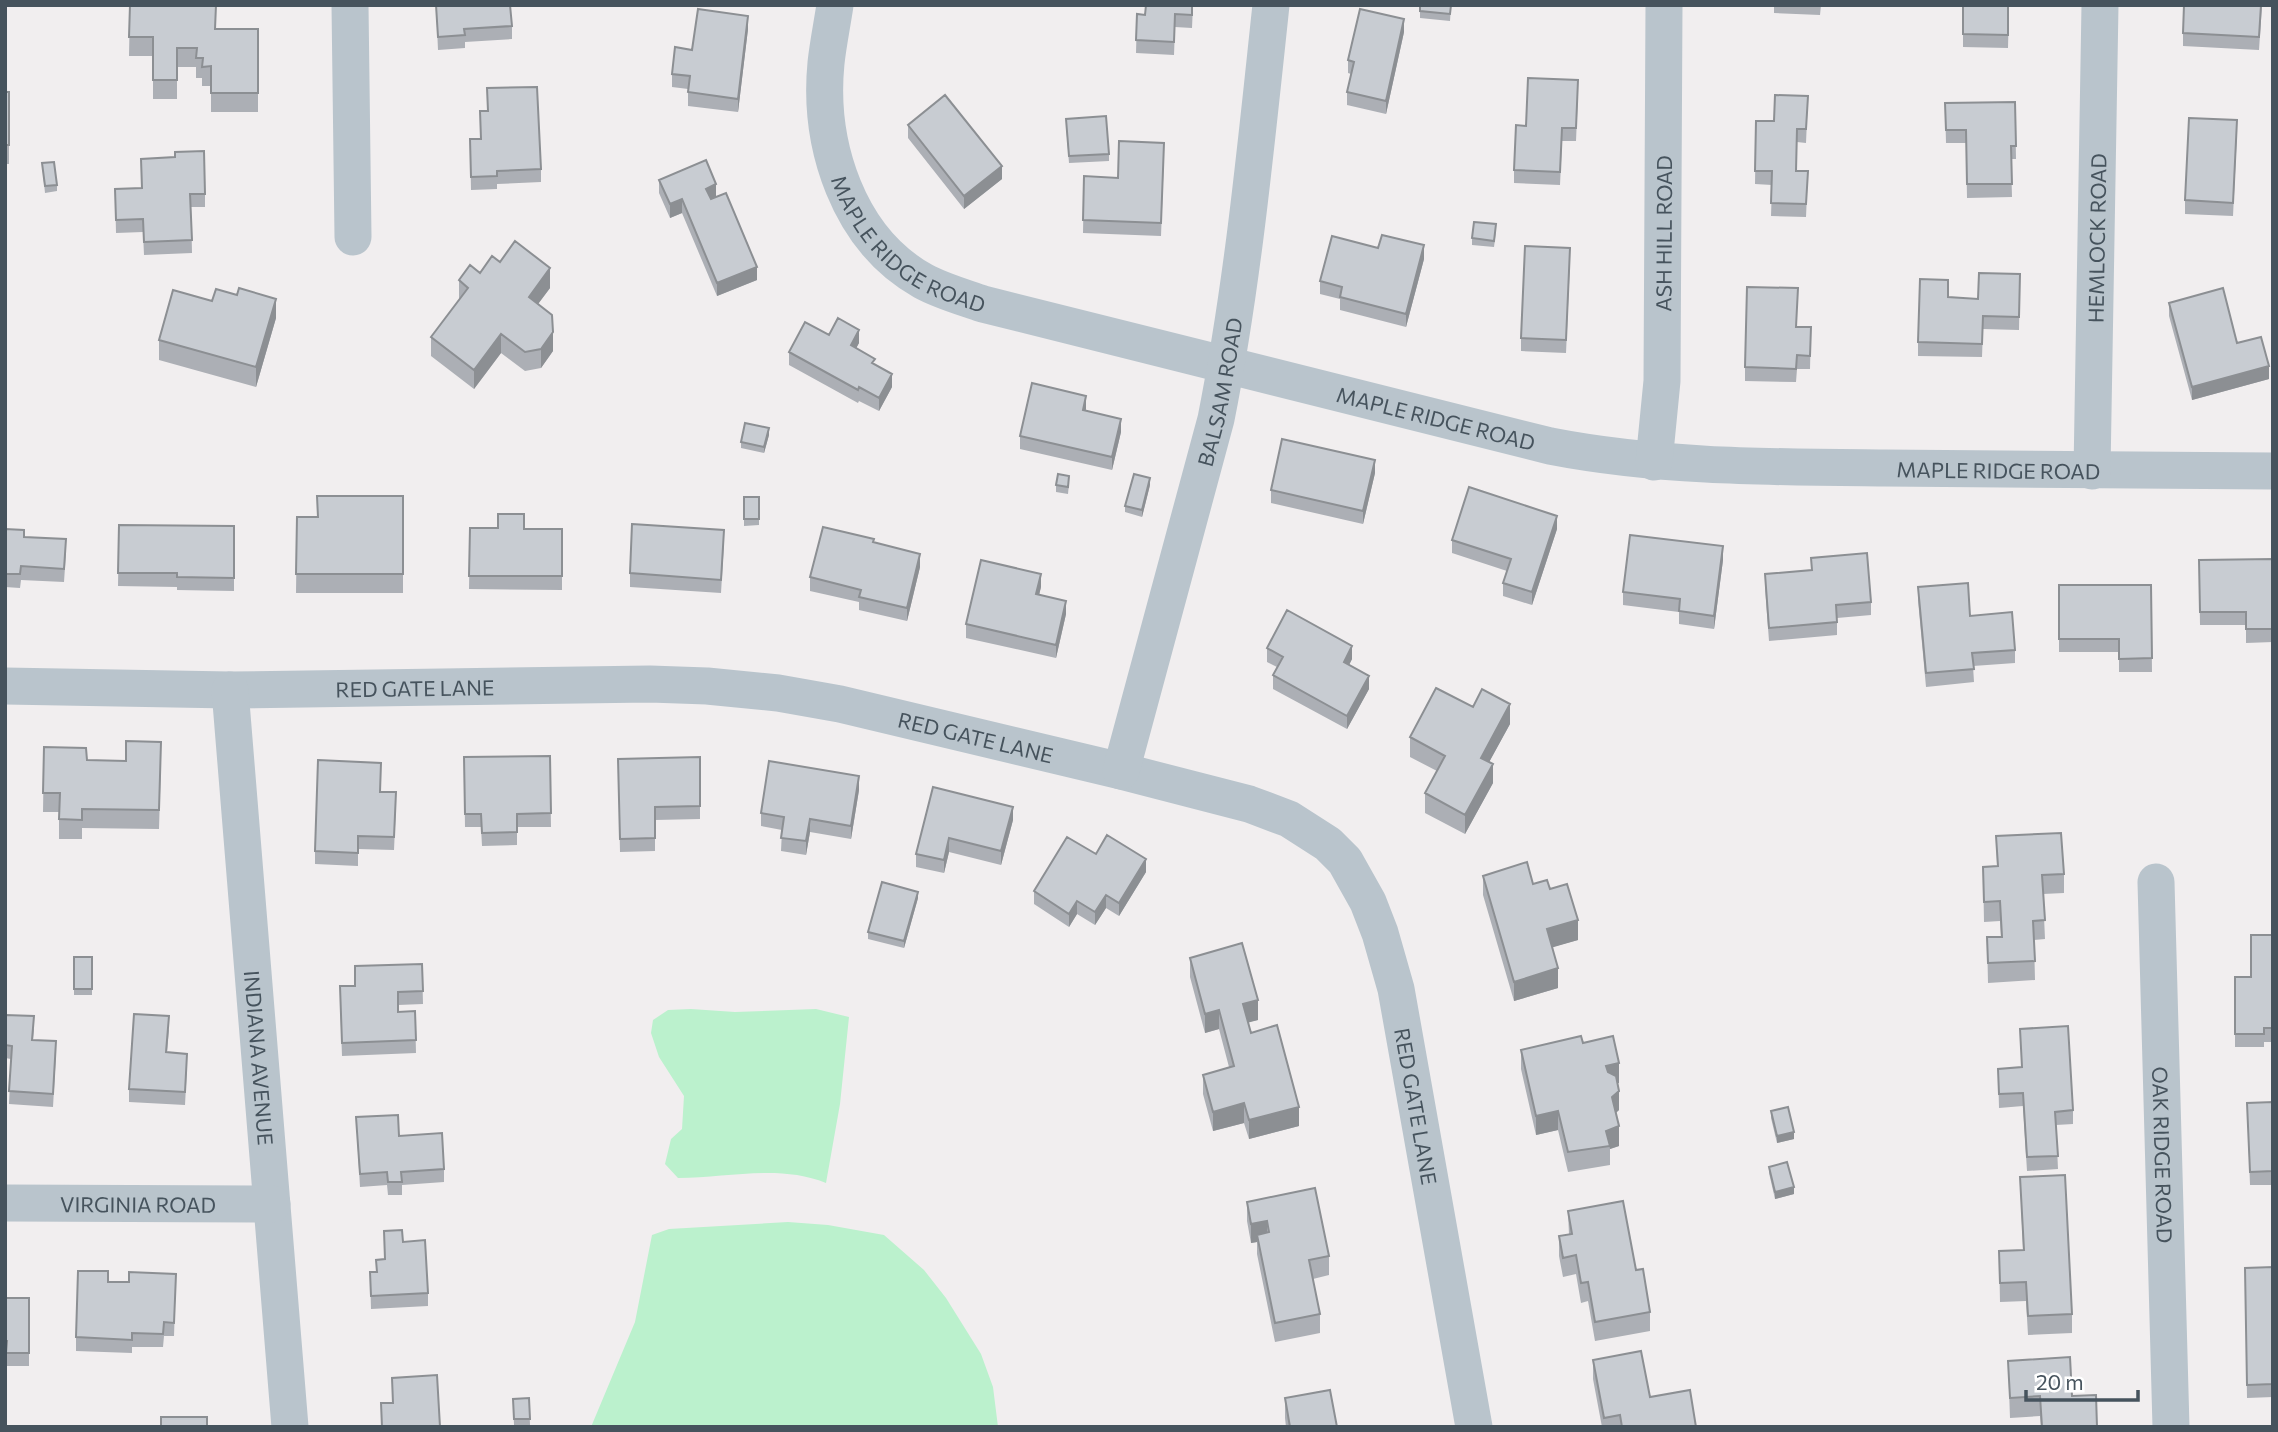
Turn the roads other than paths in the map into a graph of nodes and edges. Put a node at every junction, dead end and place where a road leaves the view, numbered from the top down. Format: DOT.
graph roads {
  1 [pos="350,5"];
  2 [pos="835,5"];
  3 [pos="1271,5"];
  4 [pos="1664,5"];
  5 [pos="2100,5"];
  6 [pos="353,237"];
  7 [pos="1227,364"];
  8 [pos="1654,462"];
  9 [pos="2092,471"];
  10 [pos="2273,471"];
  11 [pos="5,686"];
  12 [pos="230,690"];
  13 [pos="1121,771"];
  14 [pos="2156,882"];
  15 [pos="5,1203"];
  16 [pos="272,1204"];
  17 [pos="290,1427"];
  18 [pos="1474,1427"];
  19 [pos="2171,1427"];
  1 -- 6 [label="street"];
  2 -- 7 [label="street, MAPLE RIDGE ROAD"];
  3 -- 7 [label="street, BALSAM ROAD"];
  4 -- 8 [label="street, ASH HILL ROAD"];
  5 -- 9 [label="street, HEMLOCK ROAD"];
  7 -- 8 [label="street, MAPLE RIDGE ROAD"];
  7 -- 13 [label="street, BALSAM ROAD"];
  8 -- 9 [label="street, MAPLE RIDGE ROAD"];
  9 -- 10 [label="street, MAPLE RIDGE ROAD"];
  11 -- 12 [label="street, RED GATE LANE"];
  12 -- 13 [label="street, RED GATE LANE"];
  12 -- 16 [label="street, INDIANA AVENUE"];
  13 -- 18 [label="street, RED GATE LANE"];
  14 -- 19 [label="street, OAK RIDGE ROAD"];
  15 -- 16 [label="street, VIRGINIA ROAD"];
  16 -- 17 [label="street, INDIANA AVENUE"];
}
